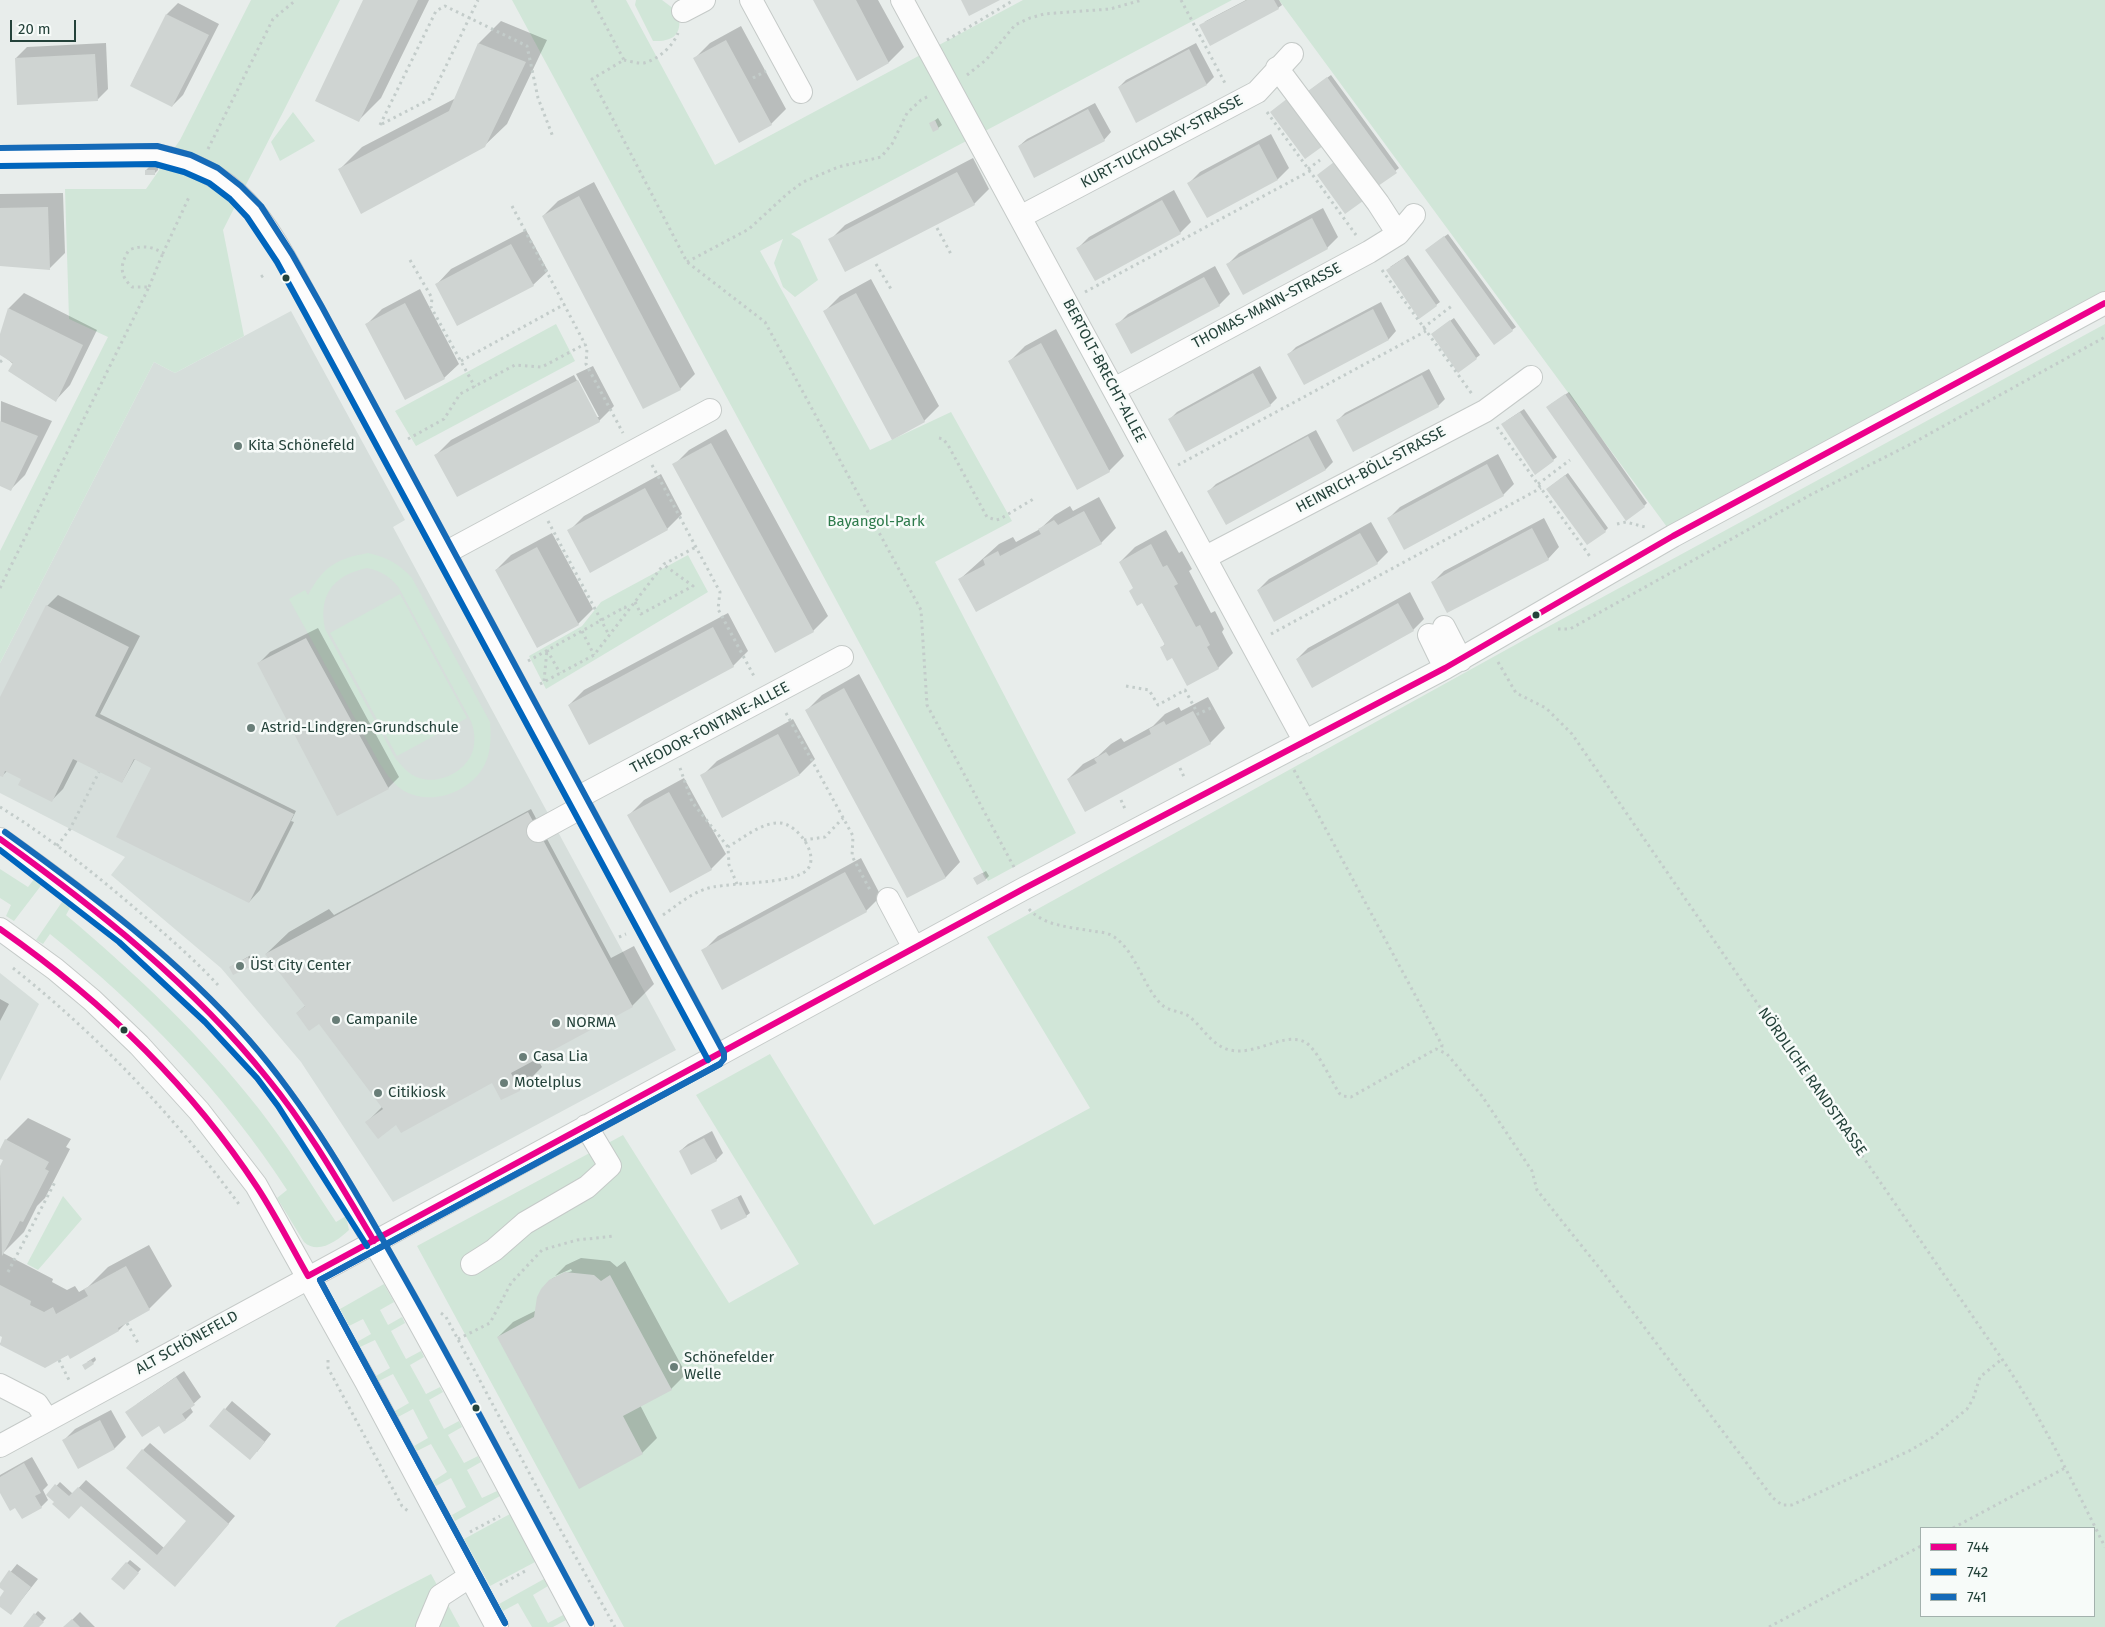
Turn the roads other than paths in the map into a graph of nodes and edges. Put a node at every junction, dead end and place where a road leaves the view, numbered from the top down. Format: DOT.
graph roads {
  1 [pos="704,0"];
  2 [pos="751,0"];
  3 [pos="902,0"];
  4 [pos="683,11"];
  5 [pos="801,92"];
  6 [pos="0,157"];
  7 [pos="1414,215"];
  8 [pos="1020,217"];
  9 [pos="1398,234"];
  10 [pos="2105,303"];
  11 [pos="1524,382"];
  12 [pos="1114,389"];
  13 [pos="710,410"];
  14 [pos="445,553"];
  15 [pos="1206,557"];
  16 [pos="1437,631"];
  17 [pos="842,657"];
  18 [pos="1453,664"];
  19 [pos="1305,742"];
  20 [pos="580,802"];
  21 [pos="538,831"];
  22 [pos="0,840"];
  23 [pos="879,895"];
  24 [pos="0,930"];
  25 [pos="914,948"];
  26 [pos="716,1056"];
  27 [pos="586,1126"];
  28 [pos="374,1241"];
  29 [pos="472,1264"];
  30 [pos="308,1276"];
  31 [pos="0,1385"];
  32 [pos="47,1419"];
  33 [pos="0,1446"];
  34 [pos="474,1586"];
  35 [pos="427,1627"];
  36 [pos="496,1627"];
  37 [pos="583,1627"];
  1 -- 4 [label="street"];
  2 -- 5 [label="street"];
  3 -- 8 [label="street, BERTOLT-BRECHT-ALLEE"];
  6 -- 14 [label="street"];
  7 -- 9 [label="street, THOMAS-MANN-STRASSE"];
  8 -- 9 [label="street, KURT-TUCHOLSKY-STRASSE"];
  8 -- 12 [label="street, BERTOLT-BRECHT-ALLEE"];
  9 -- 12 [label="street, THOMAS-MANN-STRASSE"];
  10 -- 18 [label="street, ALT SCHÖNEFELD"];
  11 -- 15 [label="street, HEINRICH-BÖLL-STRASSE"];
  12 -- 15 [label="street, BERTOLT-BRECHT-ALLEE"];
  13 -- 14 [label="street"];
  14 -- 20 [label="street"];
  15 -- 19 [label="street, BERTOLT-BRECHT-ALLEE"];
  16 -- 18 [label="street"];
  17 -- 20 [label="street, THEODOR-FONTANE-ALLEE"];
  18 -- 19 [label="street, ALT SCHÖNEFELD"];
  19 -- 25 [label="street, ALT SCHÖNEFELD"];
  20 -- 21 [label="street, THEODOR-FONTANE-ALLEE"];
  20 -- 26 [label="street"];
  22 -- 28 [label="street"];
  23 -- 25 [label="street"];
  24 -- 30 [label="street"];
  25 -- 26 [label="street, ALT SCHÖNEFELD"];
  26 -- 27 [label="street, ALT SCHÖNEFELD"];
  27 -- 28 [label="street, ALT SCHÖNEFELD"];
  27 -- 29 [label="street"];
  28 -- 30 [label="street, ALT SCHÖNEFELD"];
  28 -- 37 [label="street"];
  30 -- 32 [label="street, ALT SCHÖNEFELD"];
  30 -- 34 [label="street"];
  31 -- 32 [label="street"];
  32 -- 33 [label="street, ALT SCHÖNEFELD"];
  34 -- 35 [label="street"];
  34 -- 36 [label="street"];
}
